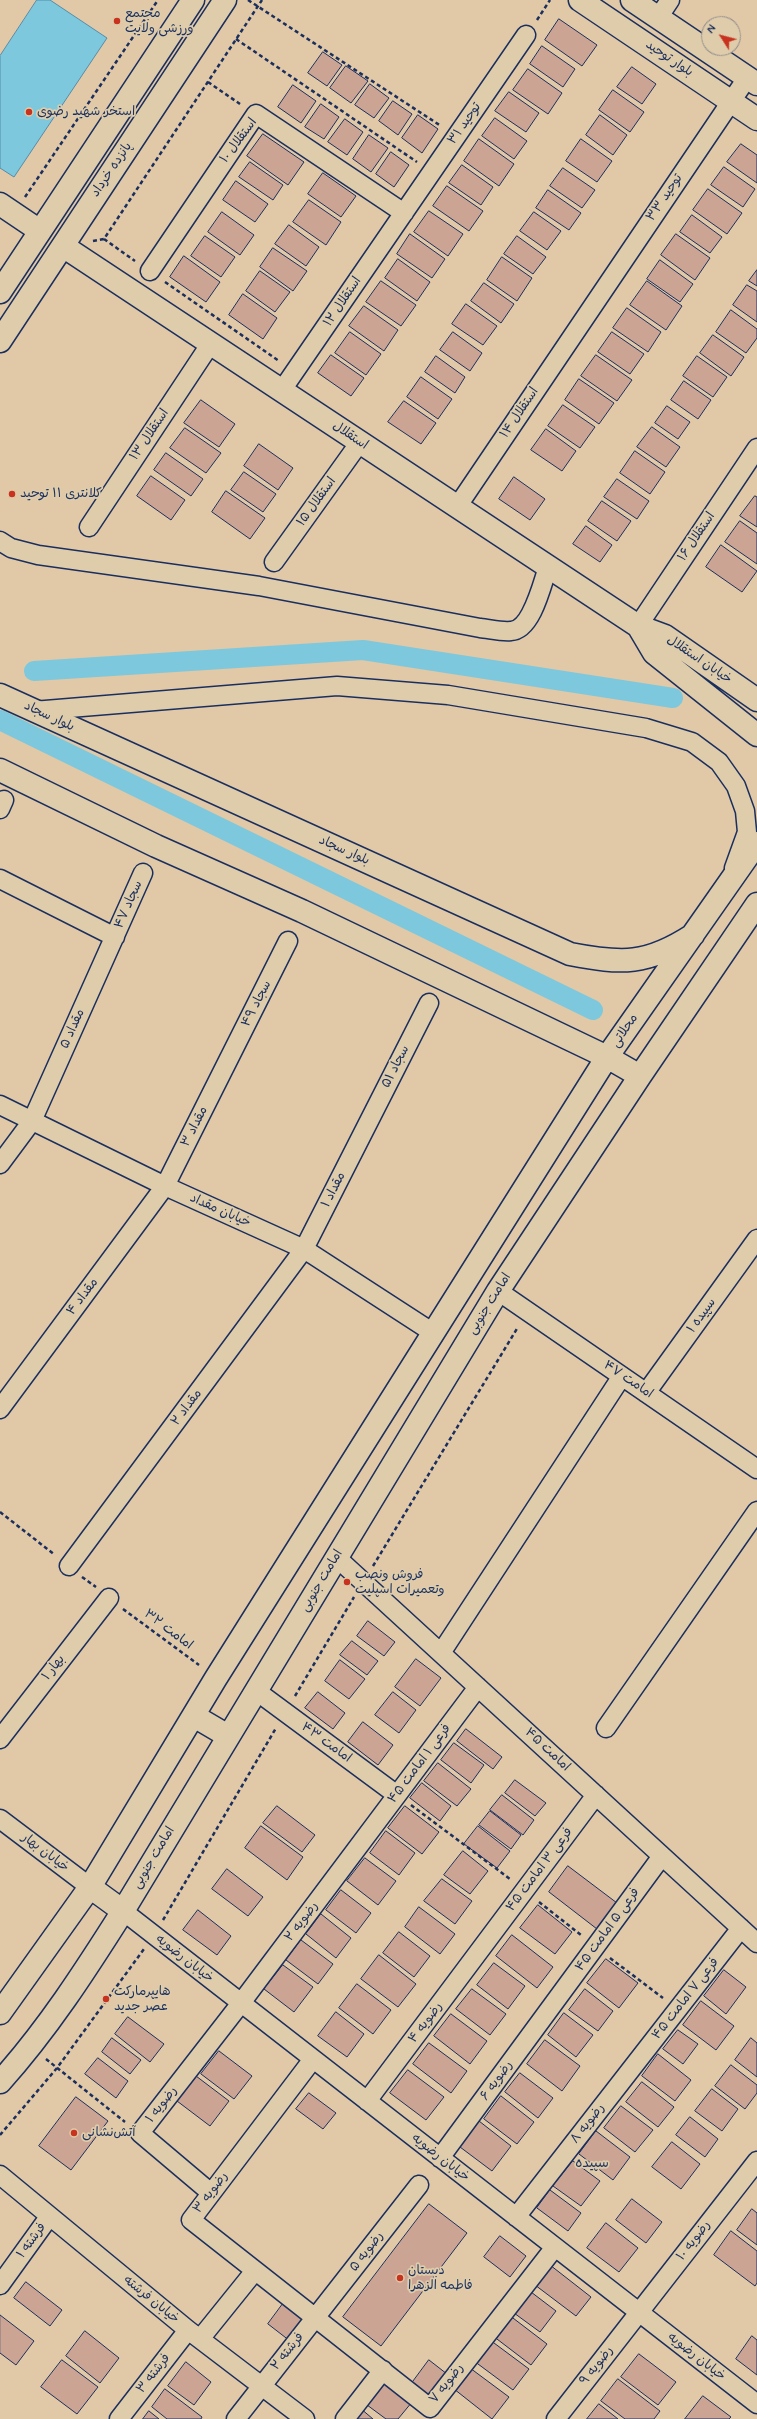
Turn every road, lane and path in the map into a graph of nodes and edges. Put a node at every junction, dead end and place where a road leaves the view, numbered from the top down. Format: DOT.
graph roads {
  1 [pos="158,0"];
  2 [pos="193,0"];
  3 [pos="225,0"];
  4 [pos="248,0"];
  5 [pos="262,0"];
  6 [pos="550,0"];
  7 [pos="580,0"];
  8 [pos="632,0"];
  9 [pos="670,0"];
  10 [pos="257,6"];
  11 [pos="658,18"];
  12 [pos="526,35"];
  13 [pos="236,39"];
  14 [pos="752,81"];
  15 [pos="208,82"];
  16 [pos="731,101"];
  17 [pos="256,114"];
  18 [pos="757,119"];
  19 [pos="456,137"];
  20 [pos="432,172"];
  21 [pos="7,209"];
  22 [pos="404,213"];
  23 [pos="40,231"];
  24 [pos="104,239"];
  25 [pos="62,246"];
  26 [pos="150,271"];
  27 [pos="0,292"];
  28 [pos="584,320"];
  29 [pos="0,341"];
  30 [pos="211,344"];
  31 [pos="295,372"];
  32 [pos="282,390"];
  33 [pos="360,442"];
  34 [pos="757,448"];
  35 [pos="457,506"];
  36 [pos="89,527"];
  37 [pos="0,541"];
  38 [pos="274,562"];
  39 [pos="548,567"];
  40 [pos="638,626"];
  41 [pos="0,695"];
  42 [pos="757,700"];
  43 [pos="33,710"];
  44 [pos="757,735"];
  45 [pos="0,770"];
  46 [pos="757,843"];
  47 [pos="143,873"];
  48 [pos="0,879"];
  49 [pos="727,889"];
  50 [pos="757,904"];
  51 [pos="693,935"];
  52 [pos="115,937"];
  53 [pos="288,941"];
  54 [pos="429,1003"];
  55 [pos="607,1058"];
  56 [pos="225,1067"];
  57 [pos="640,1076"];
  58 [pos="0,1105"];
  59 [pos="32,1121"];
  60 [pos="364,1131"];
  61 [pos="0,1164"];
  62 [pos="165,1186"];
  63 [pos="757,1238"];
  64 [pos="304,1249"];
  65 [pos="498,1291"];
  66 [pos="527,1311"];
  67 [pos="432,1332"];
  68 [pos="462,1350"];
  69 [pos="622,1376"];
  70 [pos="646,1393"];
  71 [pos="0,1409"];
  72 [pos="757,1469"];
  73 [pos="757,1511"];
  74 [pos="336,1557"];
  75 [pos="69,1566"];
  76 [pos="363,1582"];
  77 [pos="109,1598"];
  78 [pos="441,1653"];
  79 [pos="216,1678"];
  80 [pos="478,1687"];
  81 [pos="255,1690"];
  82 [pos="285,1712"];
  83 [pos="194,1716"];
  84 [pos="606,1728"];
  85 [pos="228,1736"];
  86 [pos="0,1739"];
  87 [pos="397,1795"];
  88 [pos="596,1795"];
  89 [pos="0,1819"];
  90 [pos="362,1841"];
  91 [pos="662,1856"];
  92 [pos="90,1887"];
  93 [pos="123,1912"];
  94 [pos="741,1928"];
  95 [pos="154,1935"];
  96 [pos="757,1943"];
  97 [pos="484,1945"];
  98 [pos="241,2003"];
  99 [pos="554,2004"];
  100 [pos="0,2013"];
  101 [pos="31,2048"];
  102 [pos="313,2059"];
  103 [pos="57,2068"];
  104 [pos="631,2070"];
  105 [pos="0,2082"];
  106 [pos="367,2101"];
  107 [pos="140,2133"];
  108 [pos="0,2136"];
  109 [pos="440,2158"];
  110 [pos="753,2166"];
  111 [pos="0,2175"];
  112 [pos="419,2185"];
  113 [pos="211,2193"];
  114 [pos="49,2217"];
  115 [pos="516,2217"];
  116 [pos="555,2247"];
  117 [pos="254,2272"];
  118 [pos="0,2285"];
  119 [pos="639,2312"];
  120 [pos="315,2319"];
  121 [pos="194,2334"];
  122 [pos="383,2370"];
  123 [pos="262,2385"];
  124 [pos="757,2404"];
  125 [pos="119,2419"];
  126 [pos="236,2419"];
  127 [pos="305,2419"];
  128 [pos="345,2419"];
  129 [pos="556,2419"];
  1 -- 21 [label="path"];
  2 -- 23 [label="main road, پانزده خرداد"];
  3 -- 25 [label="main road, پانزده خرداد"];
  4 -- 10 [label="path"];
  5 -- 10 [label="path"];
  6 -- 12 [label="path"];
  7 -- 16 [label="main road, بلوار توحید"];
  8 -- 11 [label="main road"];
  9 -- 11 [label="street"];
  10 -- 13 [label="path"];
  10 -- 19 [label="path"];
  11 -- 14 [label="main road"];
  12 -- 19 [label="street, توحید ۳۱"];
  13 -- 15 [label="path"];
  13 -- 20 [label="path"];
  14 -- 16 [label="street, توحید ۳۳"];
  15 -- 17 [label="path"];
  15 -- 24 [label="path"];
  16 -- 18 [label="main road, بلوار توحید"];
  16 -- 28 [label="street, توحید ۳۳"];
  17 -- 22 [label="street, استقلال ۱۰"];
  17 -- 26 [label="street, استقلال ۱۰"];
  19 -- 20 [label="street, توحید ۳۱"];
  20 -- 22 [label="street, توحید ۳۱"];
  21 -- 23 [label="main road"];
  22 -- 31 [label="street, استقلال ۱۲"];
  23 -- 27 [label="main road, پانزده خرداد"];
  24 -- 25 [label="path"];
  24 -- 26 [label="path"];
  25 -- 29 [label="main road, پانزده خرداد"];
  25 -- 30 [label="main road, استقلال"];
  26 -- 31 [label="path"];
  28 -- 35 [label="street, استقلال ۱۴"];
  30 -- 32 [label="main road, استقلال"];
  30 -- 36 [label="street, استقلال ۱۳"];
  31 -- 32 [label="street, استقلال ۱۲"];
  32 -- 33 [label="main road, استقلال"];
  33 -- 35 [label="main road, استقلال"];
  33 -- 38 [label="street, استقلال ۱۵"];
  34 -- 40 [label="street, استقلال ۱۶"];
  35 -- 39 [label="main road, استقلال"];
  37 -- 39 [label="street"];
  39 -- 40 [label="main road, استقلال"];
  40 -- 42 [label="main road, خیابان استقلال"];
  40 -- 44 [label="main road"];
  41 -- 43 [label="main road, بلوار سجاد"];
  43 -- 49 [label="street"];
  43 -- 51 [label="main road, بلوار سجاد"];
  45 -- 55 [label="main road"];
  46 -- 49 [label="main road, محلاتی"];
  47 -- 52 [label="street, سجاد ۴۷"];
  48 -- 52 [label="street"];
  49 -- 51 [label="main road, محلاتی"];
  50 -- 57 [label="main road"];
  51 -- 55 [label="main road, محلاتی"];
  52 -- 59 [label="street, مقداد ۵"];
  53 -- 56 [label="street, سجاد ۴۹"];
  54 -- 60 [label="street, سجاد ۵۱"];
  55 -- 57 [label="main road, محلاتی"];
  55 -- 67 [label="main road"];
  56 -- 62 [label="street, مقداد ۳"];
  57 -- 65 [label="main road, امامت جنوبی"];
  58 -- 59 [label="street, خیابان مقداد"];
  59 -- 61 [label="street, مقداد ۵"];
  59 -- 62 [label="street, خیابان مقداد"];
  60 -- 64 [label="street, مقداد ۱"];
  62 -- 64 [label="street, خیابان مقداد"];
  62 -- 71 [label="street, مقداد ۴"];
  63 -- 70 [label="street, سپیده ۱"];
  64 -- 67 [label="street, خیابان مقداد"];
  64 -- 75 [label="street, مقداد ۲"];
  65 -- 66 [label="street, امامت ۴۷"];
  65 -- 68 [label="main road, امامت جنوبی"];
  66 -- 69 [label="street, امامت ۴۷"];
  66 -- 76 [label="path"];
  67 -- 68 [label="main road"];
  67 -- 79 [label="main road"];
  68 -- 74 [label="main road, امامت جنوبی"];
  69 -- 70 [label="street, امامت ۴۷"];
  69 -- 78 [label="street"];
  70 -- 72 [label="street, امامت ۴۷"];
  73 -- 84 [label="street"];
  74 -- 76 [label="street, امامت ۴۵"];
  74 -- 81 [label="main road, امامت جنوبی"];
  76 -- 78 [label="street, امامت ۴۵"];
  76 -- 82 [label="path"];
  77 -- 79 [label="path, امامت ۳۲"];
  77 -- 86 [label="street, بهار ۱"];
  78 -- 80 [label="street, امامت ۴۵"];
  79 -- 83 [label="main road"];
  80 -- 87 [label="street, فرعی ۱ امامت ۴۵"];
  80 -- 88 [label="street, امامت ۴۵"];
  81 -- 82 [label="street, امامت ۴۳"];
  81 -- 85 [label="main road, امامت جنوبی"];
  82 -- 87 [label="street, امامت ۴۳"];
  82 -- 95 [label="path"];
  83 -- 85 [label="main road"];
  83 -- 92 [label="main road"];
  85 -- 93 [label="main road, امامت جنوبی"];
  87 -- 90 [label="street, فرعی ۱ امامت ۴۵"];
  88 -- 91 [label="street, امامت ۴۵"];
  88 -- 97 [label="street, فرعی ۳ امامت ۴۵"];
  89 -- 92 [label="street, خیابان بهار"];
  90 -- 98 [label="street, رضویه ۲"];
  91 -- 94 [label="street, امامت ۴۵"];
  91 -- 99 [label="street, فرعی ۵ امامت ۴۵"];
  92 -- 93 [label="main road"];
  92 -- 100 [label="main road"];
  93 -- 95 [label="street, خیابان رضویه"];
  93 -- 101 [label="main road, امامت جنوبی"];
  94 -- 96 [label="street, امامت ۴۵"];
  94 -- 104 [label="street, فرعی ۷ امامت ۴۵"];
  95 -- 98 [label="street, خیابان رضویه"];
  95 -- 103 [label="path"];
  97 -- 106 [label="street, رضویه ۴"];
  98 -- 102 [label="street, خیابان رضویه"];
  98 -- 107 [label="street, رضویه ۱"];
  99 -- 109 [label="street, رضویه ۶"];
  101 -- 103 [label="path"];
  101 -- 105 [label="main road, امامت جنوبی"];
  102 -- 106 [label="street, خیابان رضویه"];
  102 -- 113 [label="street, رضویه ۳"];
  103 -- 107 [label="path"];
  103 -- 108 [label="path"];
  104 -- 115 [label="street, رضویه ۸"];
  106 -- 109 [label="street, خیابان رضویه"];
  107 -- 113 [label="street, رضویه ۱"];
  109 -- 115 [label="street, خیابان رضویه"];
  110 -- 119 [label="street, رضویه ۱۰"];
  111 -- 114 [label="street, خیابان فرشته"];
  112 -- 120 [label="street, رضویه ۵"];
  113 -- 117 [label="street, رضویه ۳"];
  114 -- 118 [label="street, فرشته ۱"];
  114 -- 121 [label="street, خیابان فرشته"];
  115 -- 116 [label="street, خیابان رضویه"];
  116 -- 119 [label="street, خیابان رضویه"];
  116 -- 122 [label="street, رضویه ۷"];
  117 -- 120 [label="street, رضویه ۳"];
  117 -- 121 [label="street, فرشته ۳"];
  119 -- 124 [label="street, خیابان رضویه"];
  119 -- 129 [label="street, رضویه ۹"];
  120 -- 122 [label="street, رضویه ۷"];
  120 -- 123 [label="street, فرشته ۲"];
  121 -- 123 [label="street, خیابان فرشته"];
  121 -- 125 [label="street, فرشته ۳"];
  122 -- 128 [label="street"];
  123 -- 126 [label="street, فرشته ۲"];
  123 -- 127 [label="street, خیابان فرشته"];
}
